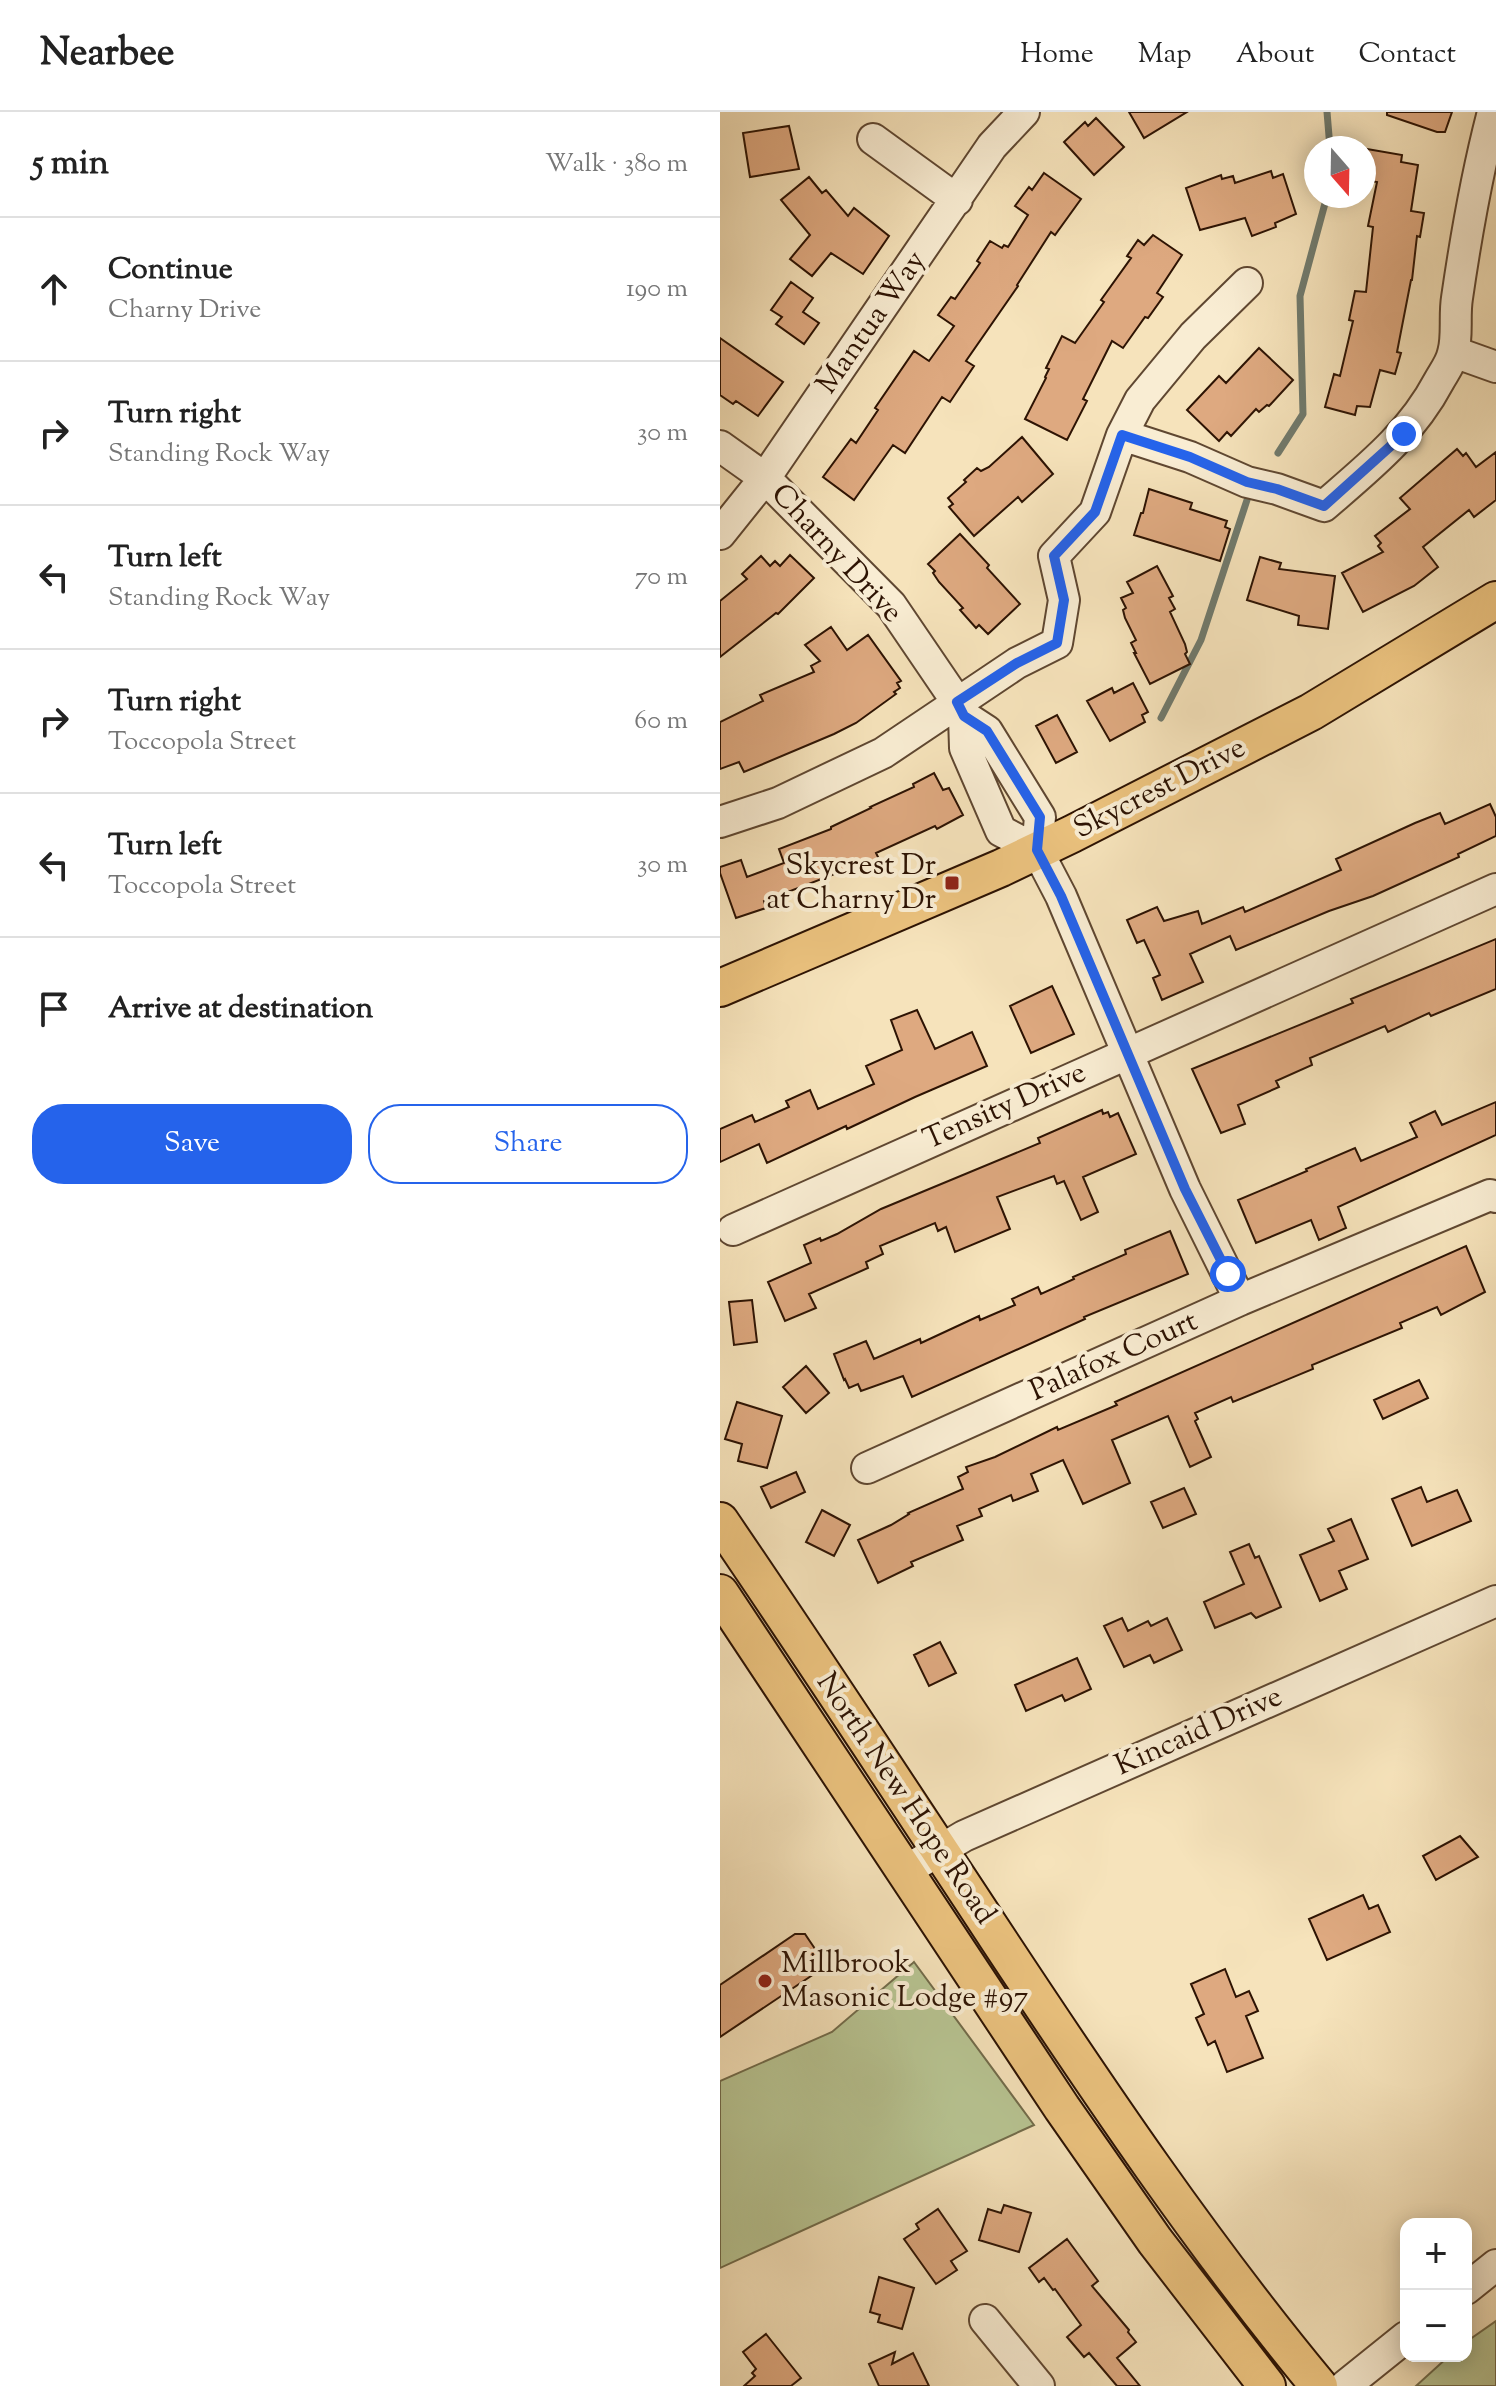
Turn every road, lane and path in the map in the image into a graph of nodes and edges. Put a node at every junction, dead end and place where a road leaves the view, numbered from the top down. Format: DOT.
graph roads {
  1 [pos="1024,112"];
  2 [pos="1493,112"];
  3 [pos="873,139"];
  4 [pos="957,200"];
  5 [pos="1247,283"];
  6 [pos="1454,352"];
  7 [pos="1496,367"];
  8 [pos="1122,435"];
  9 [pos="720,446"];
  10 [pos="765,478"];
  11 [pos="720,534"];
  12 [pos="1496,600"];
  13 [pos="960,709"];
  14 [pos="720,822"];
  15 [pos="1037,850"];
  16 [pos="1496,889"];
  17 [pos="720,988"];
  18 [pos="1127,1052"];
  19 [pos="1496,1197"];
  20 [pos="733,1230"];
  21 [pos="1240,1300"];
  22 [pos="867,1468"];
  23 [pos="720,1521"];
  24 [pos="720,1593"];
  25 [pos="1496,1601"];
  26 [pos="940,1850"];
  27 [pos="905,1871"];
  28 [pos="1496,2265"];
  29 [pos="1472,2284"];
  30 [pos="985,2320"];
  31 [pos="1400,2342"];
  32 [pos="1039,2386"];
  33 [pos="1267,2386"];
  34 [pos="1319,2386"];
  35 [pos="1345,2386"];
  1 -- 4 [label="street, Mantua Way"];
  2 -- 6 [label="street"];
  3 -- 4 [label="street"];
  4 -- 10 [label="street, Mantua Way"];
  5 -- 8 [label="street"];
  6 -- 7 [label="street"];
  6 -- 8 [label="street"];
  8 -- 13 [label="street"];
  9 -- 10 [label="street, Charny Drive"];
  10 -- 11 [label="street, Mantua Way"];
  10 -- 13 [label="street, Charny Drive"];
  12 -- 15 [label="main road, Skycrest Drive"];
  13 -- 14 [label="street"];
  13 -- 15 [label="street, Charny Drive"];
  15 -- 17 [label="main road, Skycrest Drive"];
  15 -- 18 [label="street, Charny Drive"];
  16 -- 18 [label="street, Tensity Drive"];
  18 -- 20 [label="street, Tensity Drive"];
  18 -- 21 [label="street, Charny Drive"];
  19 -- 21 [label="street, Palafox Court"];
  21 -- 22 [label="street, Palafox Court"];
  23 -- 26 [label="main road, North New Hope Road"];
  24 -- 27 [label="main road, North New Hope Road"];
  25 -- 26 [label="street, Kincaid Drive"];
  26 -- 27 [label="street, Kincaid Drive"];
  26 -- 34 [label="main road, North New Hope Road"];
  27 -- 33 [label="main road, North New Hope Road"];
  28 -- 29 [label="street"];
  30 -- 32 [label="street"];
  31 -- 35 [label="street"];
}
